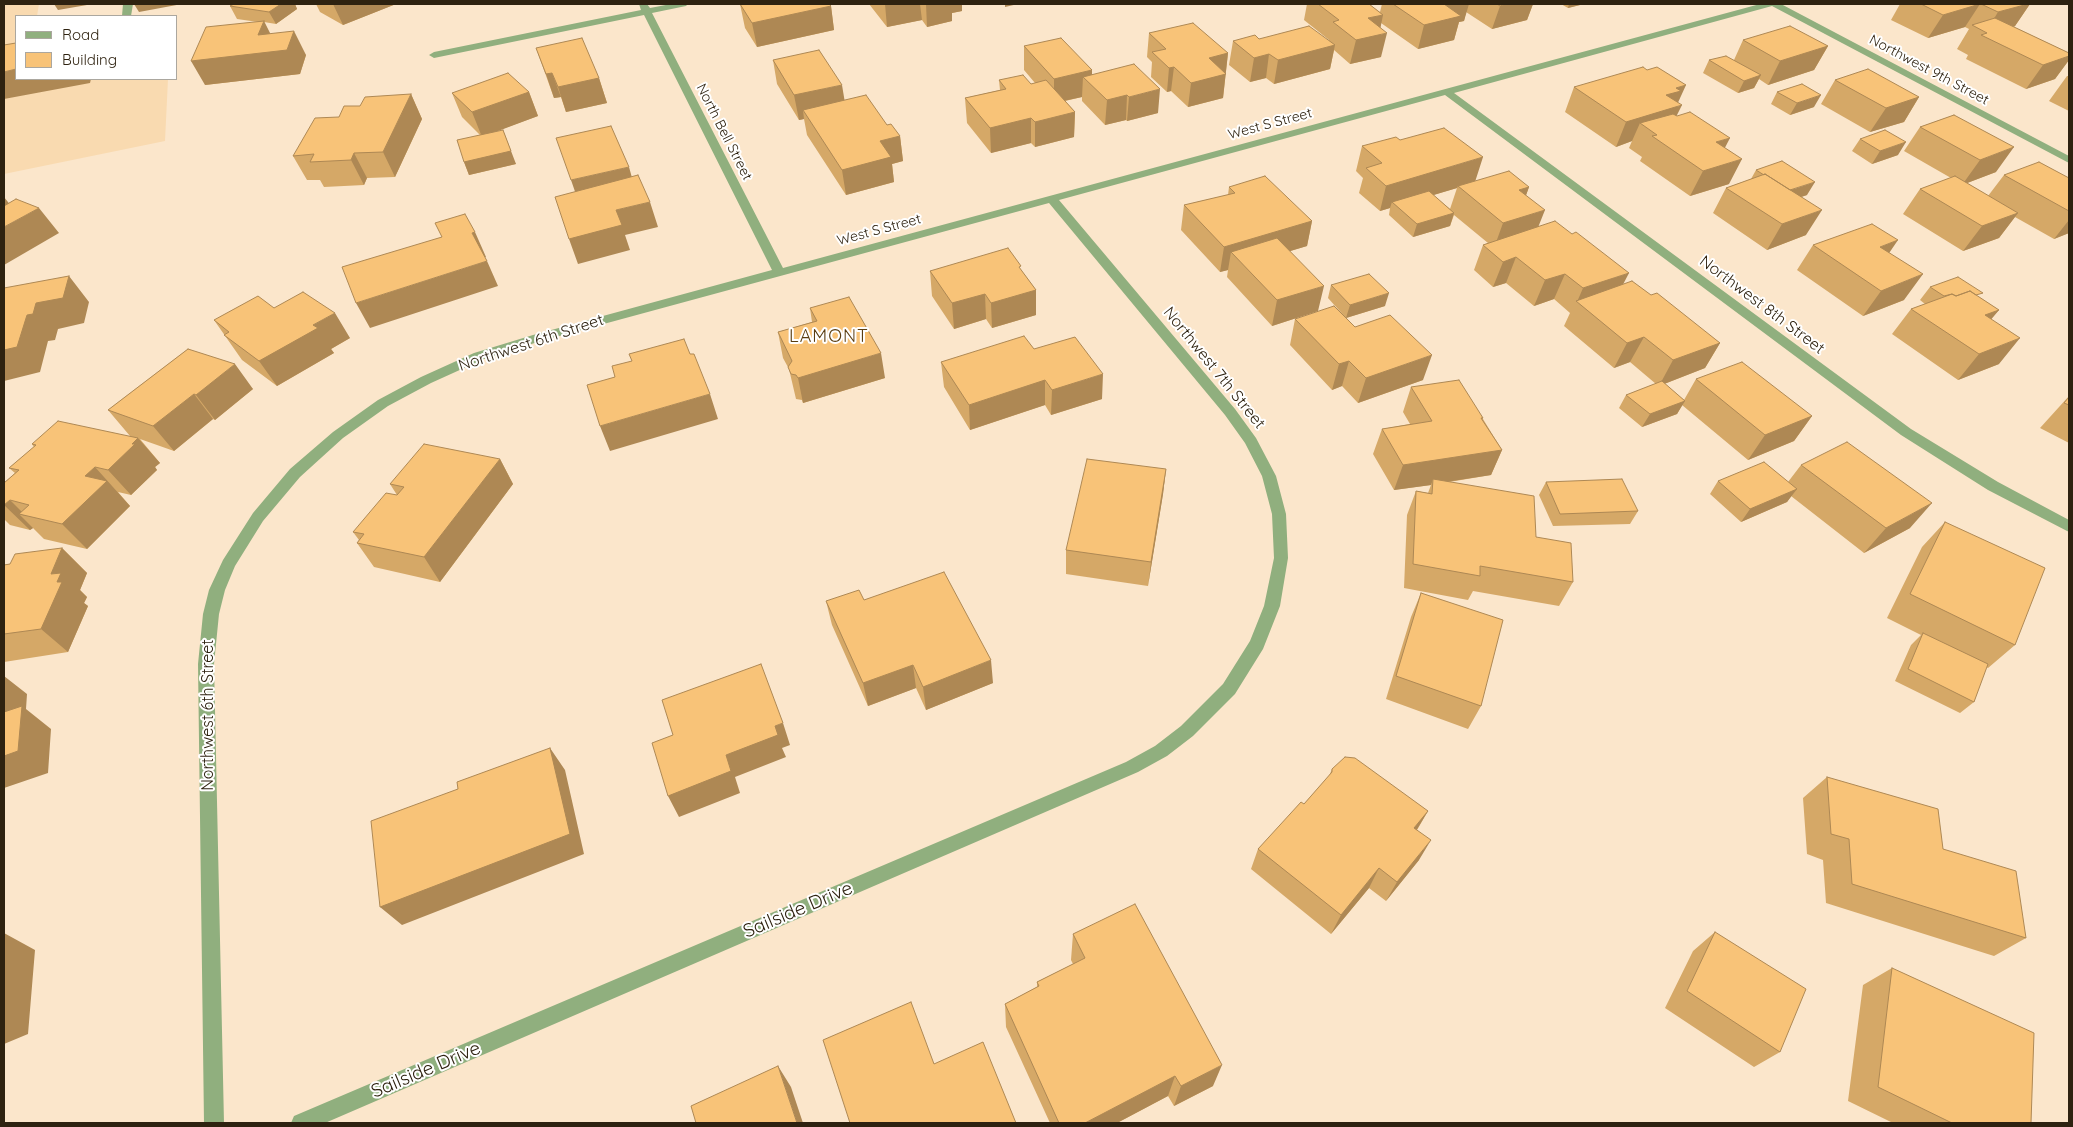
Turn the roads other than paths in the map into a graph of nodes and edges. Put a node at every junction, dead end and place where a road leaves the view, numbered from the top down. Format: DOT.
graph roads {
  1 [pos="684,4"];
  2 [pos="1769,4"];
  3 [pos="1775,4"];
  4 [pos="645,7"];
  5 [pos="434,55"];
  6 [pos="1447,92"];
  7 [pos="2069,160"];
  8 [pos="1052,199"];
  9 [pos="779,272"];
  10 [pos="2069,527"];
  11 [pos="1257,644"];
  12 [pos="214,1123"];
  13 [pos="301,1123"];
  1 -- 4 [label="street"];
  2 -- 6 [label="street, West S Street"];
  3 -- 7 [label="street, Northwest 9th Street"];
  4 -- 5 [label="street"];
  4 -- 9 [label="street, North Bell Street"];
  6 -- 8 [label="street, West S Street"];
  6 -- 10 [label="street, Northwest 8th Street"];
  8 -- 9 [label="street, West S Street"];
  8 -- 11 [label="street, Northwest 7th Street"];
  9 -- 12 [label="street, Northwest 6th Street"];
  11 -- 13 [label="street, Sailside Drive"];
}
